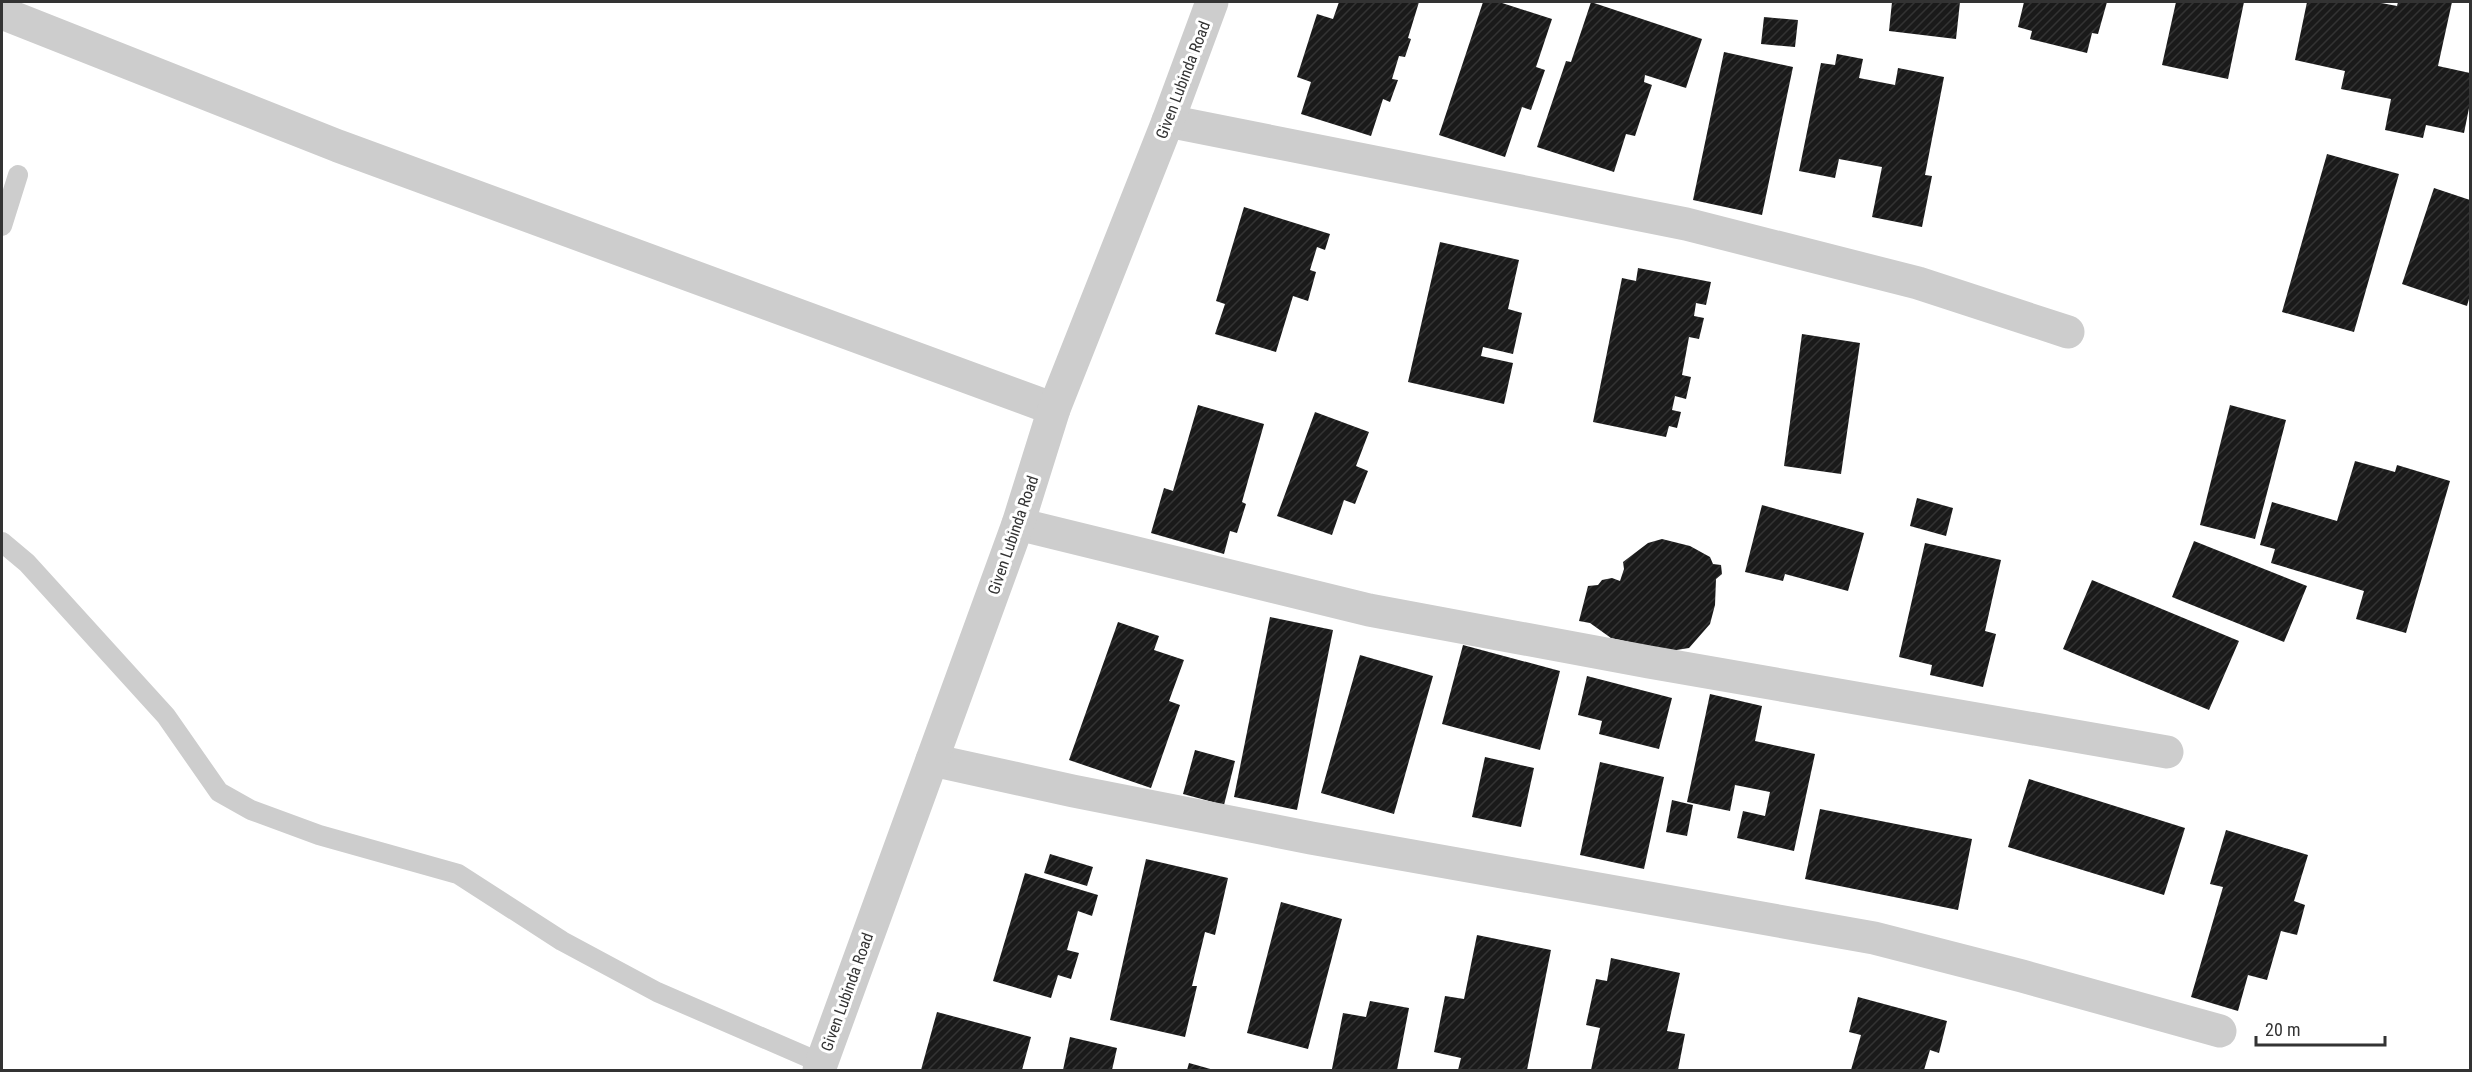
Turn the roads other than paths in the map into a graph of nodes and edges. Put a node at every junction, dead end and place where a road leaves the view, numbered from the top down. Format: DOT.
graph roads {
  1 [pos="1212,2"];
  2 [pos="2,13"];
  3 [pos="1168,121"];
  4 [pos="18,174"];
  5 [pos="2,226"];
  6 [pos="2068,332"];
  7 [pos="1054,409"];
  8 [pos="1018,524"];
  9 [pos="2,542"];
  10 [pos="2167,752"];
  11 [pos="932,760"];
  12 [pos="2220,1031"];
  13 [pos="820,1067"];
  1 -- 3 [label="street, Given Lubinda Road"];
  2 -- 7 [label="street"];
  3 -- 6 [label="street"];
  3 -- 7 [label="street, Given Lubinda Road"];
  4 -- 5 [label="lane"];
  7 -- 8 [label="street, Given Lubinda Road"];
  8 -- 10 [label="street"];
  8 -- 11 [label="street, Given Lubinda Road"];
  9 -- 13 [label="lane"];
  11 -- 12 [label="street"];
  11 -- 13 [label="street, Given Lubinda Road"];
}
